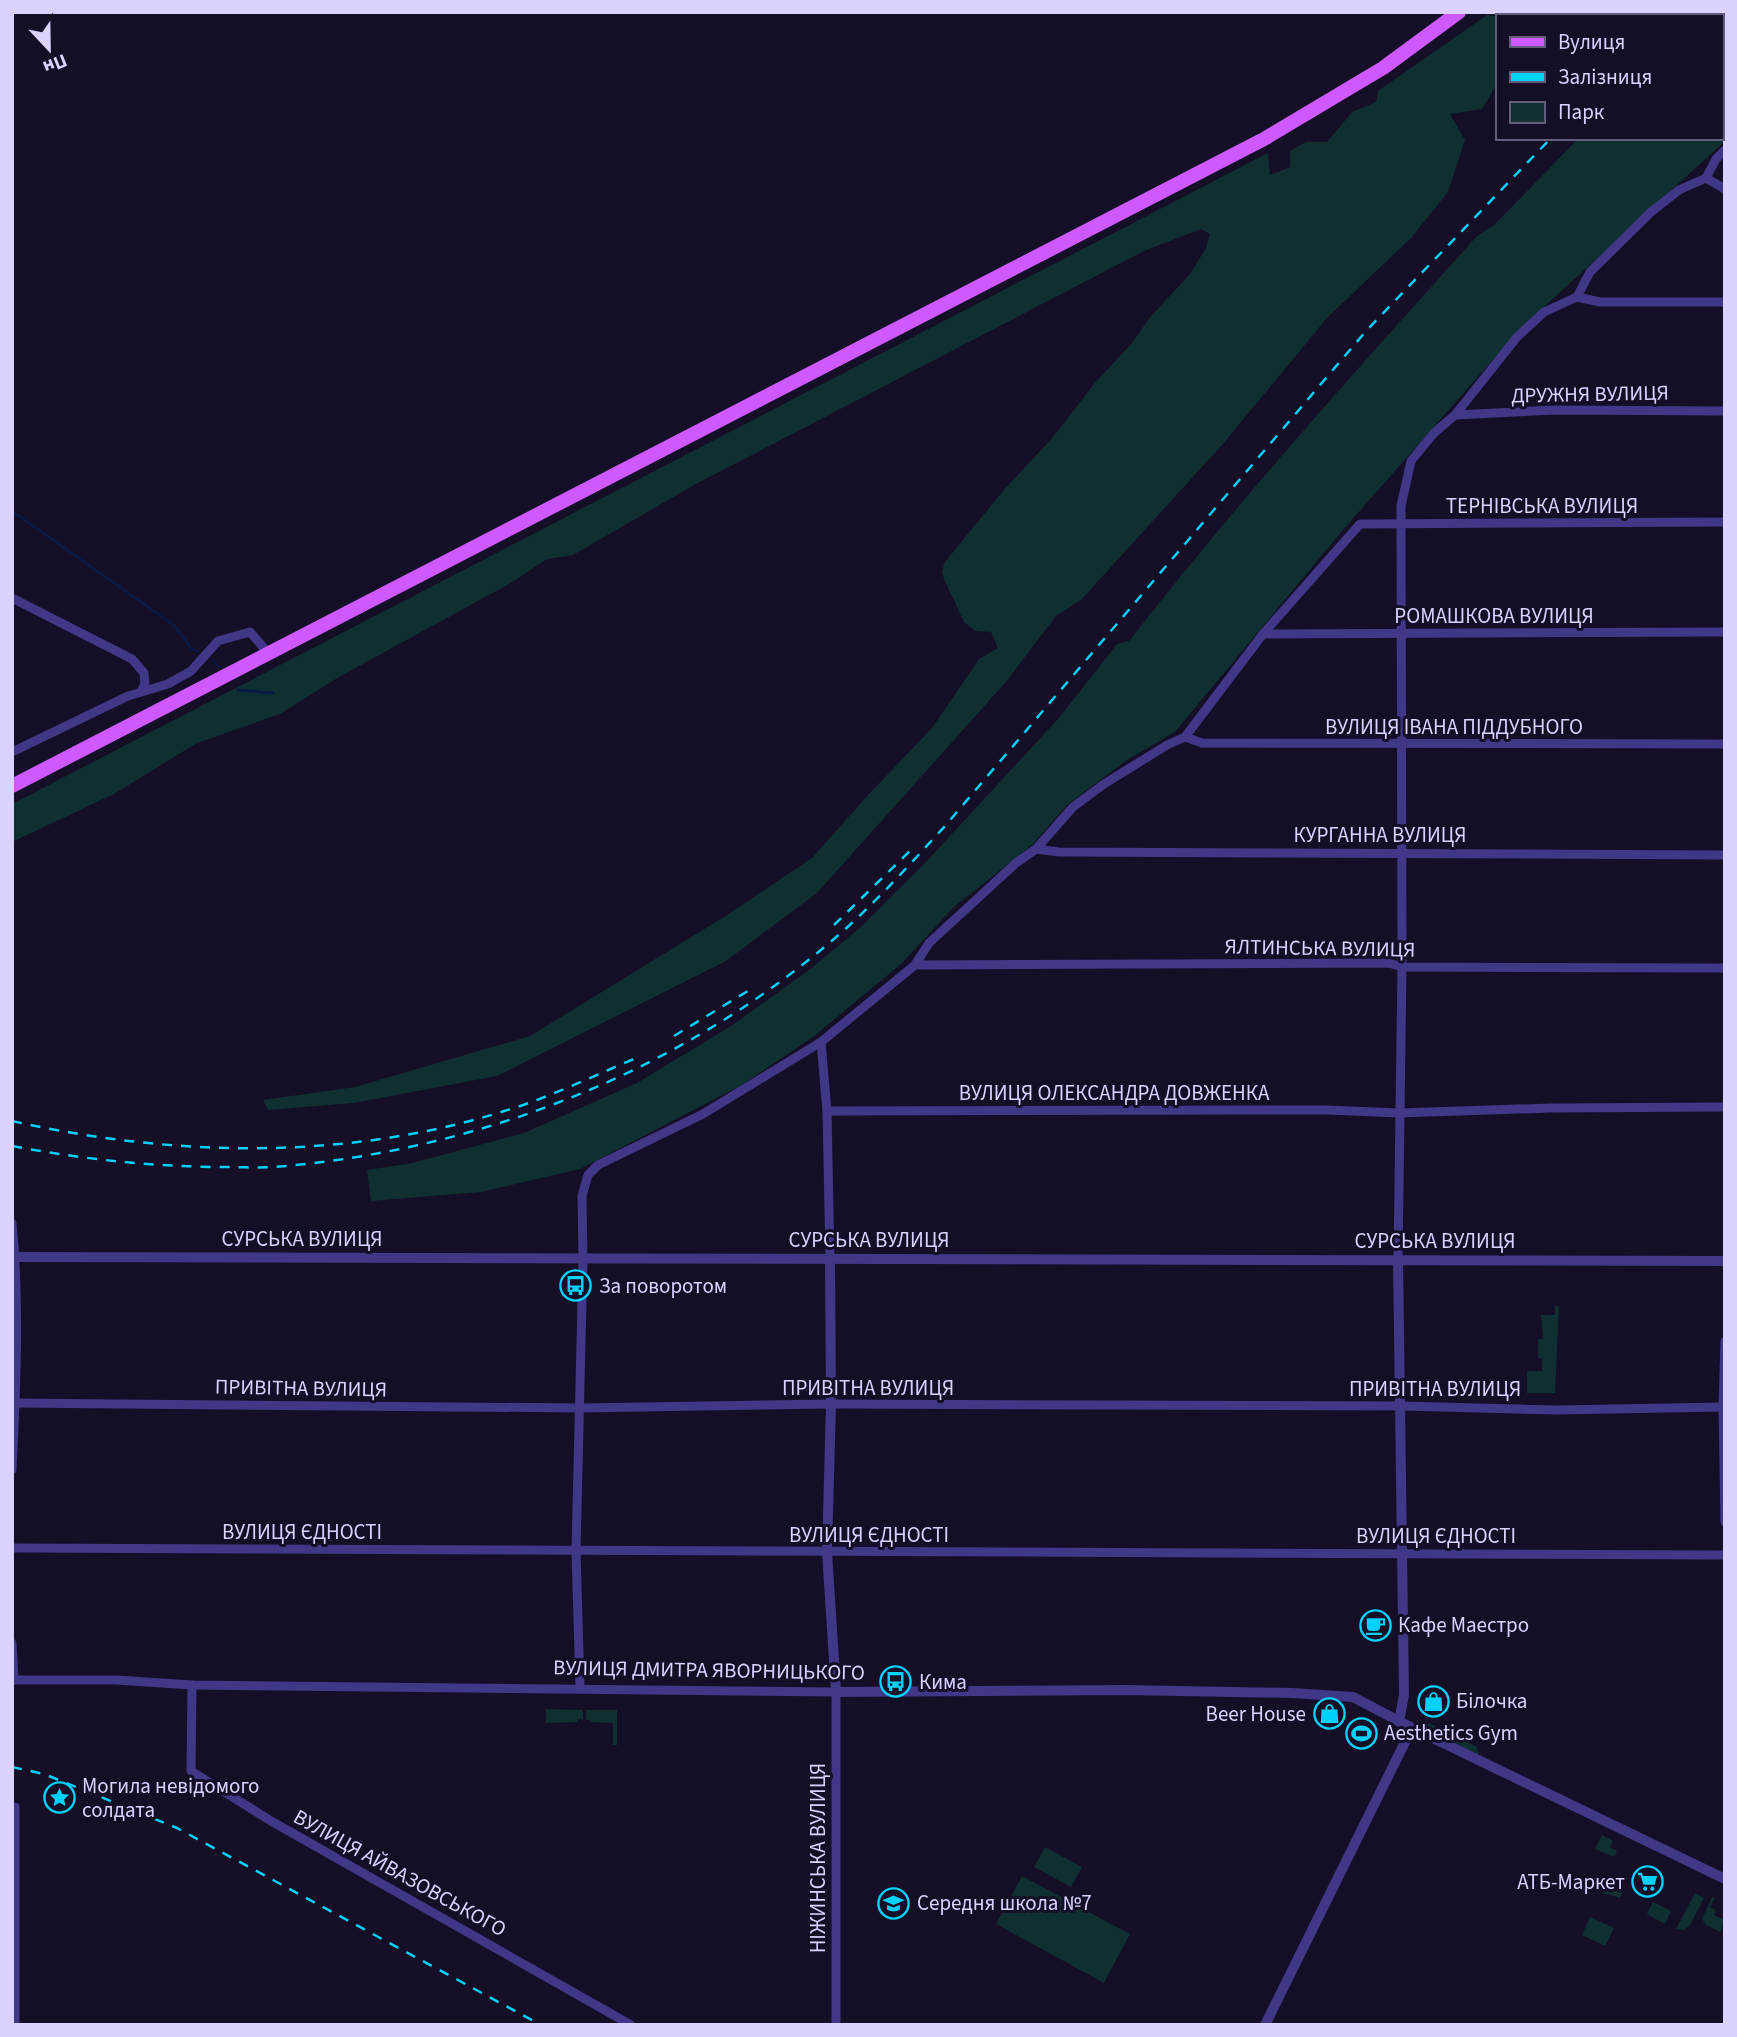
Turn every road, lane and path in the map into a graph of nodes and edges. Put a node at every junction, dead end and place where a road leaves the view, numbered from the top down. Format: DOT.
graph roads {
  1 [pos="1459,12"];
  2 [pos="1725,150"];
  3 [pos="1706,178"];
  4 [pos="1725,189"];
  5 [pos="1577,297"];
  6 [pos="1725,302"];
  7 [pos="1725,411"];
  8 [pos="1455,415"];
  9 [pos="1725,522"];
  10 [pos="1402,524"];
  11 [pos="12,598"];
  12 [pos="1725,632"];
  13 [pos="1263,634"];
  14 [pos="1403,634"];
  15 [pos="269,654"];
  16 [pos="141,692"];
  17 [pos="1185,737"];
  18 [pos="1401,744"];
  19 [pos="1725,744"];
  20 [pos="12,752"];
  21 [pos="12,786"];
  22 [pos="1036,849"];
  23 [pos="1401,852"];
  24 [pos="1725,855"];
  25 [pos="915,965"];
  26 [pos="1402,967"];
  27 [pos="1725,968"];
  28 [pos="821,1042"];
  29 [pos="1725,1106"];
  30 [pos="827,1111"];
  31 [pos="1399,1113"];
  32 [pos="1725,1117"];
  33 [pos="12,1223"];
  34 [pos="14,1257"];
  35 [pos="830,1259"];
  36 [pos="583,1260"];
  37 [pos="1398,1261"];
  38 [pos="1725,1261"];
  39 [pos="1725,1340"];
  40 [pos="14,1403"];
  41 [pos="831,1405"];
  42 [pos="1402,1406"];
  43 [pos="1723,1407"];
  44 [pos="580,1408"];
  45 [pos="12,1470"];
  46 [pos="1725,1522"];
  47 [pos="12,1548"];
  48 [pos="576,1551"];
  49 [pos="827,1552"];
  50 [pos="1403,1553"];
  51 [pos="1725,1555"];
  52 [pos="12,1643"];
  53 [pos="13,1680"];
  54 [pos="192,1685"];
  55 [pos="580,1688"];
  56 [pos="836,1692"];
  57 [pos="1399,1722"];
  58 [pos="1412,1728"];
  59 [pos="15,1807"];
  60 [pos="1725,1879"];
  61 [pos="15,2025"];
  62 [pos="631,2025"];
  63 [pos="836,2025"];
  64 [pos="1265,2025"];
  1 -- 15 [label="main road"];
  2 -- 3 [label="street"];
  3 -- 4 [label="street"];
  3 -- 5 [label="street"];
  5 -- 6 [label="street"];
  5 -- 8 [label="street"];
  7 -- 8 [label="street, ДРУЖНЯ ВУЛИЦЯ"];
  8 -- 10 [label="street"];
  9 -- 10 [label="street, ТЕРНІВСЬКА ВУЛИЦЯ"];
  10 -- 13 [label="street, ТЕРНІВСЬКА ВУЛИЦЯ"];
  10 -- 14 [label="street"];
  11 -- 16 [label="street"];
  12 -- 14 [label="street, РОМАШКОВА ВУЛИЦЯ"];
  13 -- 14 [label="street, РОМАШКОВА ВУЛИЦЯ"];
  13 -- 17 [label="street"];
  14 -- 18 [label="street"];
  15 -- 16 [label="street"];
  15 -- 21 [label="main road"];
  16 -- 20 [label="street"];
  17 -- 18 [label="street, ВУЛИЦЯ ІВАНА ПІДДУБНОГО"];
  17 -- 22 [label="street"];
  18 -- 19 [label="street, ВУЛИЦЯ ІВАНА ПІДДУБНОГО"];
  18 -- 23 [label="street"];
  22 -- 23 [label="street, КУРГАННА ВУЛИЦЯ"];
  22 -- 25 [label="street"];
  23 -- 24 [label="street, КУРГАННА ВУЛИЦЯ"];
  23 -- 26 [label="street"];
  25 -- 26 [label="street, ЯЛТИНСЬКА ВУЛИЦЯ"];
  25 -- 28 [label="street"];
  26 -- 27 [label="street, ЯЛТИНСЬКА ВУЛИЦЯ"];
  26 -- 31 [label="street"];
  28 -- 30 [label="street"];
  28 -- 36 [label="street"];
  29 -- 31 [label="street, ВУЛИЦЯ ОЛЕКСАНДРА ДОВЖЕНКА"];
  29 -- 32 [label="street"];
  30 -- 31 [label="street, ВУЛИЦЯ ОЛЕКСАНДРА ДОВЖЕНКА"];
  30 -- 35 [label="street"];
  31 -- 37 [label="street"];
  33 -- 34 [label="street"];
  34 -- 36 [label="street, СУРСЬКА ВУЛИЦЯ"];
  34 -- 40 [label="street"];
  35 -- 36 [label="street, СУРСЬКА ВУЛИЦЯ"];
  35 -- 37 [label="street, СУРСЬКА ВУЛИЦЯ"];
  35 -- 41 [label="street"];
  36 -- 44 [label="street"];
  37 -- 38 [label="street, СУРСЬКА ВУЛИЦЯ"];
  37 -- 42 [label="street"];
  39 -- 43 [label="street"];
  40 -- 44 [label="street, ПРИВІТНА ВУЛИЦЯ"];
  40 -- 45 [label="street"];
  41 -- 42 [label="street, ПРИВІТНА ВУЛИЦЯ"];
  41 -- 44 [label="street, ПРИВІТНА ВУЛИЦЯ"];
  41 -- 49 [label="street"];
  42 -- 43 [label="street, ПРИВІТНА ВУЛИЦЯ"];
  42 -- 50 [label="street"];
  43 -- 46 [label="street"];
  44 -- 48 [label="street"];
  47 -- 48 [label="street, ВУЛИЦЯ ЄДНОСТІ"];
  48 -- 49 [label="street, ВУЛИЦЯ ЄДНОСТІ"];
  48 -- 55 [label="street"];
  49 -- 50 [label="street, ВУЛИЦЯ ЄДНОСТІ"];
  49 -- 56 [label="street"];
  50 -- 51 [label="street, ВУЛИЦЯ ЄДНОСТІ"];
  50 -- 57 [label="street"];
  52 -- 53 [label="street"];
  53 -- 54 [label="street, ВУЛИЦЯ ДМИТРА ЯВОРНИЦЬКОГО"];
  54 -- 55 [label="street, ВУЛИЦЯ ДМИТРА ЯВОРНИЦЬКОГО"];
  54 -- 62 [label="street, ВУЛИЦЯ АЙВАЗОВСЬКОГО"];
  55 -- 56 [label="street, ВУЛИЦЯ ДМИТРА ЯВОРНИЦЬКОГО"];
  56 -- 57 [label="street, ВУЛИЦЯ ДМИТРА ЯВОРНИЦЬКОГО"];
  56 -- 63 [label="street, НІЖИНСЬКА ВУЛИЦЯ"];
  57 -- 58 [label="street, ВУЛИЦЯ ДМИТРА ЯВОРНИЦЬКОГО"];
  58 -- 60 [label="street, ВУЛИЦЯ ДМИТРА ЯВОРНИЦЬКОГО"];
  58 -- 64 [label="street"];
  59 -- 61 [label="street"];
}
